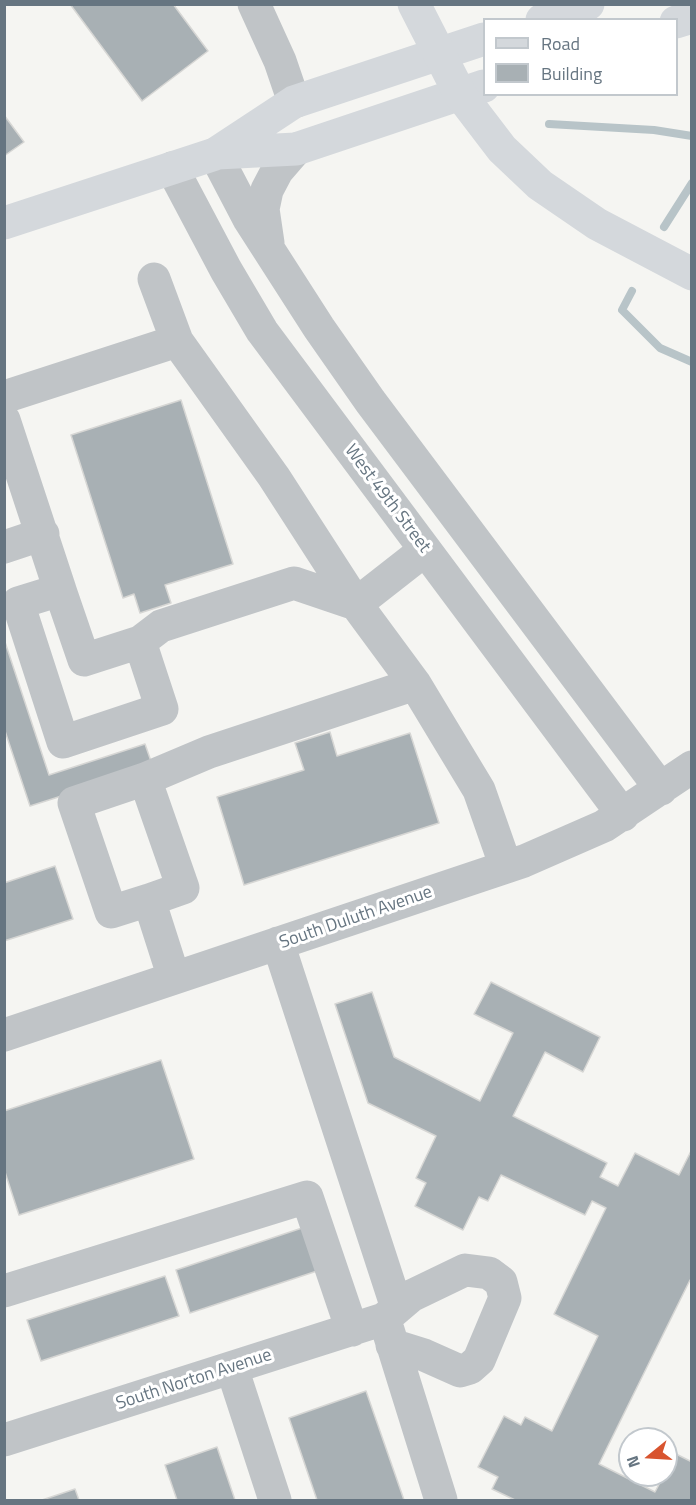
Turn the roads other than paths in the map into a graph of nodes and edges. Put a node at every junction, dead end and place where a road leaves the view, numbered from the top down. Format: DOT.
graph roads {
  1 [pos="254,4"];
  2 [pos="414,4"];
  3 [pos="588,4"];
  4 [pos="548,18"];
  5 [pos="483,39"];
  6 [pos="440,53"];
  7 [pos="472,90"];
  8 [pos="294,102"];
  9 [pos="296,149"];
  10 [pos="215,154"];
  11 [pos="172,168"];
  12 [pos="4,224"];
  13 [pos="270,254"];
  14 [pos="692,274"];
  15 [pos="154,279"];
  16 [pos="177,341"];
  17 [pos="4,397"];
  18 [pos="4,420"];
  19 [pos="43,534"];
  20 [pos="4,547"];
  21 [pos="425,550"];
  22 [pos="60,590"];
  23 [pos="356,604"];
  24 [pos="140,642"];
  25 [pos="414,684"];
  26 [pos="692,767"];
  27 [pos="145,779"];
  28 [pos="661,789"];
  29 [pos="623,815"];
  30 [pos="506,867"];
  31 [pos="149,900"];
  32 [pos="279,944"];
  33 [pos="174,978"];
  34 [pos="4,1035"];
  35 [pos="4,1291"];
  36 [pos="391,1324"];
  37 [pos="352,1329"];
  38 [pos="232,1368"];
  39 [pos="4,1440"];
  40 [pos="275,1500"];
  41 [pos="441,1500"];
  1 -- 8 [label="street"];
  2 -- 6 [label="main road"];
  3 -- 4 [label="main road"];
  5 -- 6 [label="main road"];
  6 -- 7 [label="main road"];
  6 -- 8 [label="main road"];
  7 -- 9 [label="main road"];
  7 -- 14 [label="main road"];
  8 -- 10 [label="main road"];
  9 -- 10 [label="main road"];
  9 -- 13 [label="street"];
  10 -- 11 [label="main road"];
  10 -- 13 [label="street"];
  11 -- 12 [label="main road"];
  11 -- 21 [label="street, West 49th Street"];
  13 -- 28 [label="street"];
  15 -- 16 [label="street"];
  16 -- 17 [label="street"];
  16 -- 23 [label="street"];
  18 -- 19 [label="street"];
  19 -- 20 [label="street"];
  19 -- 22 [label="street"];
  21 -- 23 [label="street"];
  21 -- 29 [label="street, West 49th Street"];
  22 -- 24 [label="street"];
  22 -- 24 [label="street"];
  23 -- 24 [label="street"];
  23 -- 25 [label="street"];
  25 -- 27 [label="street"];
  25 -- 30 [label="street"];
  26 -- 28 [label="street, South Duluth Avenue"];
  27 -- 31 [label="street"];
  27 -- 31 [label="street"];
  28 -- 29 [label="street, South Duluth Avenue"];
  29 -- 30 [label="street, South Duluth Avenue"];
  30 -- 32 [label="street, South Duluth Avenue"];
  31 -- 33 [label="street"];
  32 -- 33 [label="street, South Duluth Avenue"];
  32 -- 36 [label="street"];
  33 -- 34 [label="street, South Duluth Avenue"];
  35 -- 37 [label="street"];
  36 -- 36 [label="street"];
  36 -- 37 [label="street, South Norton Avenue"];
  36 -- 41 [label="street"];
  37 -- 38 [label="street, South Norton Avenue"];
  38 -- 39 [label="street, South Norton Avenue"];
  38 -- 40 [label="street"];
}
